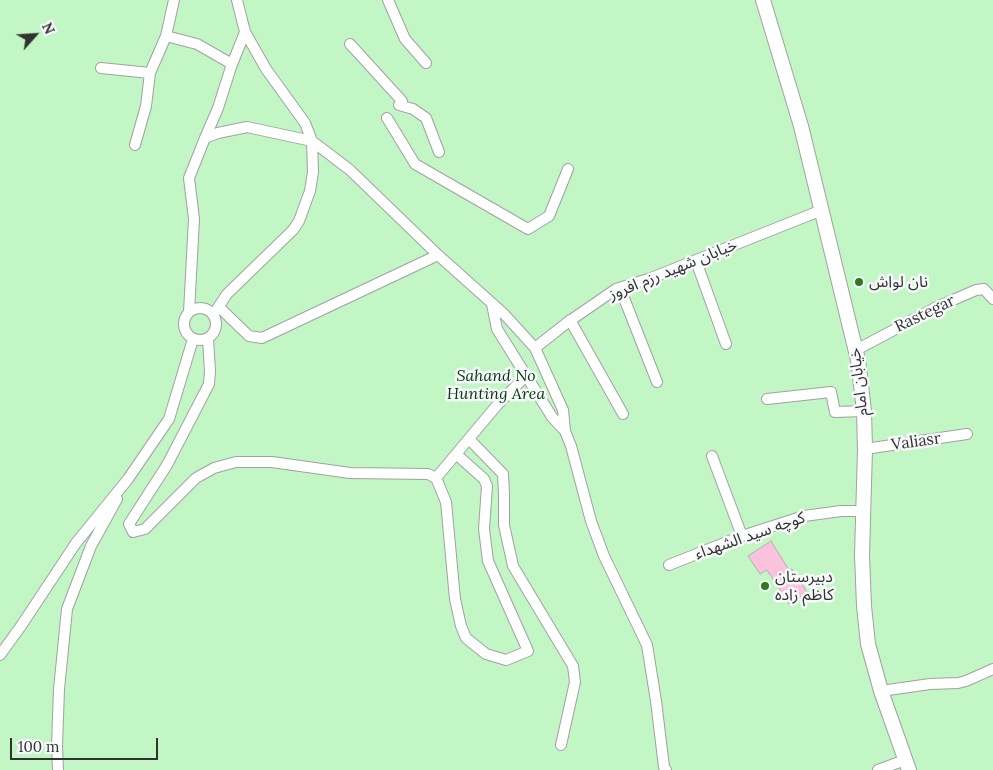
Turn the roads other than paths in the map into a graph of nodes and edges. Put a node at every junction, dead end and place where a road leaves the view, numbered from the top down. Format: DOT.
graph roads {
  1 [pos="174,0"];
  2 [pos="237,0"];
  3 [pos="388,0"];
  4 [pos="763,0"];
  5 [pos="245,32"];
  6 [pos="166,36"];
  7 [pos="350,44"];
  8 [pos="426,63"];
  9 [pos="232,64"];
  10 [pos="101,68"];
  11 [pos="150,72"];
  12 [pos="387,118"];
  13 [pos="205,138"];
  14 [pos="312,141"];
  15 [pos="135,145"];
  16 [pos="439,152"];
  17 [pos="568,169"];
  18 [pos="822,210"];
  19 [pos="438,255"];
  20 [pos="696,260"];
  21 [pos="620,288"];
  22 [pos="993,299"];
  23 [pos="492,304"];
  24 [pos="216,311"];
  25 [pos="189,312"];
  26 [pos="570,320"];
  27 [pos="193,339"];
  28 [pos="208,339"];
  29 [pos="726,344"];
  30 [pos="535,348"];
  31 [pos="856,350"];
  32 [pos="526,376"];
  33 [pos="657,382"];
  34 [pos="767,399"];
  35 [pos="864,411"];
  36 [pos="622,414"];
  37 [pos="565,430"];
  38 [pos="967,434"];
  39 [pos="469,439"];
  40 [pos="865,449"];
  41 [pos="456,454"];
  42 [pos="712,456"];
  43 [pos="128,478"];
  44 [pos="436,478"];
  45 [pos="863,511"];
  46 [pos="742,536"];
  47 [pos="669,564"];
  48 [pos="0,655"];
  49 [pos="993,669"];
  50 [pos="881,691"];
  51 [pos="561,745"];
  52 [pos="907,765"];
  53 [pos="58,770"];
  54 [pos="666,770"];
  55 [pos="878,770"];
  1 -- 6 [label="street"];
  2 -- 5 [label="street"];
  3 -- 8 [label="street"];
  4 -- 18 [label="street, خیابان امام"];
  5 -- 9 [label="street"];
  5 -- 14 [label="street"];
  6 -- 9 [label="street"];
  6 -- 11 [label="street"];
  7 -- 16 [label="street"];
  9 -- 13 [label="street"];
  10 -- 11 [label="street"];
  11 -- 15 [label="street"];
  12 -- 17 [label="street"];
  13 -- 14 [label="street"];
  13 -- 25 [label="street"];
  14 -- 19 [label="street"];
  14 -- 24 [label="street"];
  18 -- 20 [label="street, خیابان شهید رزم افروز"];
  18 -- 31 [label="street, خیابان امام"];
  19 -- 23 [label="street"];
  19 -- 24 [label="street"];
  20 -- 21 [label="street, خیابان شهید رزم افروز"];
  20 -- 29 [label="street"];
  21 -- 26 [label="street, خیابان شهید رزم افروز"];
  21 -- 33 [label="street"];
  22 -- 31 [label="street, Rastegar"];
  23 -- 30 [label="street"];
  23 -- 32 [label="street"];
  24 -- 25 [label="street"];
  24 -- 28 [label="street"];
  25 -- 27 [label="street"];
  26 -- 30 [label="street, خیابان شهید رزم افروز"];
  26 -- 36 [label="street"];
  27 -- 28 [label="street"];
  27 -- 43 [label="street"];
  28 -- 44 [label="street"];
  30 -- 37 [label="street"];
  31 -- 35 [label="street, خیابان امام"];
  32 -- 37 [label="street"];
  32 -- 39 [label="street"];
  34 -- 35 [label="street"];
  35 -- 40 [label="street, خیابان امام"];
  37 -- 54 [label="street"];
  38 -- 40 [label="street, Valiasr"];
  39 -- 41 [label="street"];
  39 -- 51 [label="street"];
  40 -- 45 [label="street, خیابان امام"];
  41 -- 44 [label="street"];
  41 -- 44 [label="street"];
  42 -- 46 [label="street"];
  43 -- 48 [label="street"];
  43 -- 53 [label="street"];
  45 -- 46 [label="street, کوچه سید الشهداء"];
  45 -- 50 [label="street, خیابان امام"];
  46 -- 47 [label="street, کوچه سید الشهداء"];
  49 -- 50 [label="street"];
  50 -- 52 [label="street, خیابان امام"];
  52 -- 55 [label="street"];
}
